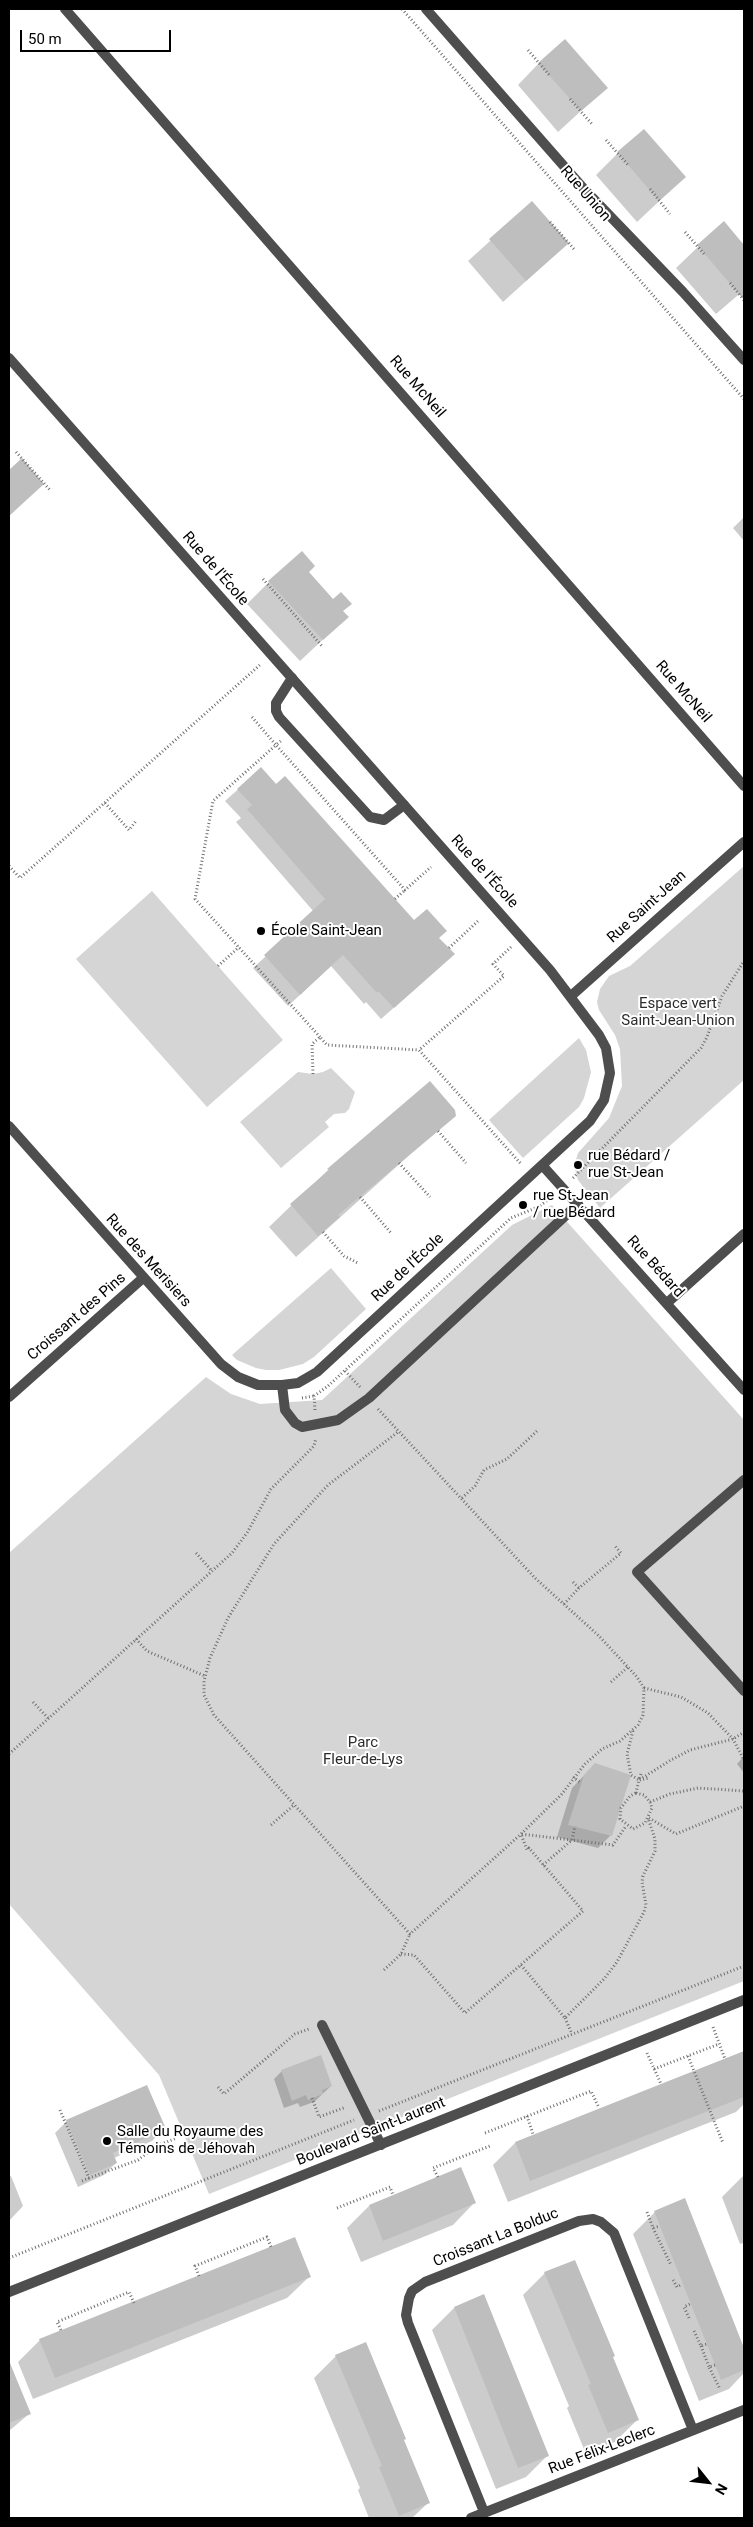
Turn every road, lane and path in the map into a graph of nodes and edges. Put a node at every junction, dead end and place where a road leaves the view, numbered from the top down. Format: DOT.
graph roads {
  1 [pos="65,9"];
  2 [pos="402,9"];
  3 [pos="426,9"];
  4 [pos="528,50"];
  5 [pos="550,76"];
  6 [pos="570,99"];
  7 [pos="592,124"];
  8 [pos="606,140"];
  9 [pos="628,165"];
  10 [pos="650,189"];
  11 [pos="670,214"];
  12 [pos="550,222"];
  13 [pos="685,232"];
  14 [pos="574,249"];
  15 [pos="706,255"];
  16 [pos="730,283"];
  17 [pos="744,300"];
  18 [pos="9,358"];
  19 [pos="744,360"];
  20 [pos="744,400"];
  21 [pos="16,452"];
  22 [pos="50,490"];
  23 [pos="263,579"];
  24 [pos="322,646"];
  25 [pos="261,664"];
  26 [pos="292,678"];
  27 [pos="252,717"];
  28 [pos="276,745"];
  29 [pos="744,786"];
  30 [pos="104,803"];
  31 [pos="404,805"];
  32 [pos="136,821"];
  33 [pos="744,842"];
  34 [pos="9,866"];
  35 [pos="431,868"];
  36 [pos="405,890"];
  37 [pos="395,899"];
  38 [pos="478,921"];
  39 [pos="239,947"];
  40 [pos="511,947"];
  41 [pos="449,948"];
  42 [pos="744,961"];
  43 [pos="218,966"];
  44 [pos="571,996"];
  45 [pos="320,1037"];
  46 [pos="419,1050"];
  47 [pos="313,1074"];
  48 [pos="9,1126"];
  49 [pos="438,1131"];
  50 [pos="399,1163"];
  51 [pos="466,1163"];
  52 [pos="521,1164"];
  53 [pos="542,1165"];
  54 [pos="575,1176"];
  55 [pos="360,1197"];
  56 [pos="430,1197"];
  57 [pos="550,1199"];
  58 [pos="578,1204"];
  59 [pos="323,1232"];
  60 [pos="391,1233"];
  61 [pos="744,1234"];
  62 [pos="358,1263"];
  63 [pos="143,1278"];
  64 [pos="667,1303"];
  65 [pos="345,1371"];
  66 [pos="282,1385"];
  67 [pos="744,1390"];
  68 [pos="366,1393"];
  69 [pos="9,1397"];
  70 [pos="374,1404"];
  71 [pos="316,1414"];
  72 [pos="537,1431"];
  73 [pos="398,1432"];
  74 [pos="316,1441"];
  75 [pos="744,1480"];
  76 [pos="462,1498"];
  77 [pos="615,1546"];
  78 [pos="196,1552"];
  79 [pos="212,1571"];
  80 [pos="573,1582"];
  81 [pos="580,1588"];
  82 [pos="564,1604"];
  83 [pos="136,1639"];
  84 [pos="628,1667"];
  85 [pos="205,1676"];
  86 [pos="610,1682"];
  87 [pos="644,1688"];
  88 [pos="744,1691"];
  89 [pos="33,1702"];
  90 [pos="48,1718"];
  91 [pos="633,1730"];
  92 [pos="744,1732"];
  93 [pos="733,1739"];
  94 [pos="9,1754"];
  95 [pos="744,1760"];
  96 [pos="641,1774"];
  97 [pos="573,1777"];
  98 [pos="649,1778"];
  99 [pos="638,1780"];
  100 [pos="581,1784"];
  101 [pos="744,1791"];
  102 [pos="636,1793"];
  103 [pos="650,1802"];
  104 [pos="294,1805"];
  105 [pos="744,1806"];
  106 [pos="648,1818"];
  107 [pos="271,1825"];
  108 [pos="575,1826"];
  109 [pos="626,1826"];
  110 [pos="521,1834"];
  111 [pos="572,1840"];
  112 [pos="613,1845"];
  113 [pos="611,1850"];
  114 [pos="543,1865"];
  115 [pos="410,1934"];
  116 [pos="402,1954"];
  117 [pos="521,1965"];
  118 [pos="744,1966"];
  119 [pos="384,1970"];
  120 [pos="744,2000"];
  121 [pos="708,2014"];
  122 [pos="565,2018"];
  123 [pos="322,2025"];
  124 [pos="295,2034"];
  125 [pos="572,2034"];
  126 [pos="642,2040"];
  127 [pos="719,2044"];
  128 [pos="688,2056"];
  129 [pos="725,2059"];
  130 [pos="654,2069"];
  131 [pos="661,2084"];
  132 [pos="218,2087"];
  133 [pos="312,2098"];
  134 [pos="349,2106"];
  135 [pos="599,2108"];
  136 [pos="60,2110"];
  137 [pos="381,2110"];
  138 [pos="527,2116"];
  139 [pos="355,2120"];
  140 [pos="485,2133"];
  141 [pos="534,2134"];
  142 [pos="177,2138"];
  143 [pos="723,2143"];
  144 [pos="381,2145"];
  145 [pos="490,2146"];
  146 [pos="438,2177"];
  147 [pos="89,2178"];
  148 [pos="82,2181"];
  149 [pos="393,2195"];
  150 [pos="337,2208"];
  151 [pos="647,2212"];
  152 [pos="660,2226"];
  153 [pos="653,2228"];
  154 [pos="668,2246"];
  155 [pos="271,2247"];
  156 [pos="663,2249"];
  157 [pos="9,2258"];
  158 [pos="671,2265"];
  159 [pos="199,2276"];
  160 [pos="673,2280"];
  161 [pos="682,2284"];
  162 [pos="9,2292"];
  163 [pos="134,2303"];
  164 [pos="690,2304"];
  165 [pos="689,2318"];
  166 [pos="61,2330"];
  167 [pos="694,2331"];
  168 [pos="707,2344"];
  169 [pos="701,2346"];
  170 [pos="715,2365"];
  171 [pos="710,2367"];
  172 [pos="720,2388"];
  173 [pos="744,2410"];
  174 [pos="693,2430"];
  175 [pos="484,2512"];
  176 [pos="471,2518"];
  1 -- 29 [label="street, Rue McNeil"];
  2 -- 20 [label="path, Rue Union"];
  3 -- 19 [label="street, Rue Union"];
  4 -- 5 [label="path"];
  6 -- 7 [label="path"];
  8 -- 9 [label="path"];
  10 -- 11 [label="path"];
  12 -- 14 [label="path"];
  13 -- 15 [label="path"];
  16 -- 17 [label="path"];
  18 -- 26 [label="street, Rue de l'École"];
  21 -- 22 [label="path"];
  23 -- 24 [label="path"];
  25 -- 30 [label="path"];
  26 -- 31 [label="street, Rue de l'École"];
  26 -- 31 [label="street"];
  27 -- 28 [label="path"];
  28 -- 36 [label="path"];
  28 -- 39 [label="path"];
  30 -- 32 [label="path"];
  30 -- 34 [label="path"];
  31 -- 44 [label="street, Rue de l'École"];
  33 -- 44 [label="street, Rue Saint-Jean"];
  35 -- 36 [label="path"];
  36 -- 37 [label="path"];
  38 -- 41 [label="path"];
  39 -- 43 [label="path"];
  39 -- 45 [label="path"];
  40 -- 46 [label="path"];
  42 -- 54 [label="path"];
  44 -- 53 [label="street, Rue de l'École"];
  45 -- 46 [label="path"];
  45 -- 47 [label="path"];
  46 -- 52 [label="path"];
  48 -- 63 [label="street, Rue des Merisiers"];
  49 -- 51 [label="path"];
  50 -- 56 [label="path"];
  53 -- 58 [label="street, Rue Bédard"];
  53 -- 66 [label="street, Rue de l'École"];
  55 -- 60 [label="path"];
  57 -- 65 [label="path"];
  58 -- 64 [label="street, Rue Bédard"];
  58 -- 66 [label="street"];
  59 -- 62 [label="path"];
  61 -- 64 [label="street"];
  63 -- 66 [label="street, Rue des Merisiers"];
  63 -- 69 [label="street, Croissant des Pins"];
  64 -- 67 [label="street, Rue Bédard"];
  65 -- 68 [label="path"];
  65 -- 71 [label="path"];
  70 -- 73 [label="path"];
  72 -- 76 [label="path"];
  73 -- 76 [label="path"];
  73 -- 85 [label="path"];
  74 -- 79 [label="path"];
  75 -- 88 [label="street"];
  76 -- 82 [label="path"];
  77 -- 81 [label="path"];
  78 -- 79 [label="path"];
  79 -- 83 [label="path"];
  80 -- 81 [label="path"];
  81 -- 82 [label="path"];
  82 -- 84 [label="path"];
  83 -- 85 [label="path"];
  83 -- 90 [label="path"];
  84 -- 86 [label="path"];
  84 -- 87 [label="path"];
  85 -- 104 [label="path"];
  87 -- 91 [label="path"];
  87 -- 93 [label="path"];
  89 -- 90 [label="path"];
  90 -- 94 [label="path"];
  91 -- 97 [label="path"];
  91 -- 99 [label="path"];
  92 -- 93 [label="path"];
  93 -- 95 [label="path"];
  93 -- 99 [label="path"];
  96 -- 99 [label="path"];
  97 -- 100 [label="path"];
  97 -- 110 [label="path"];
  98 -- 99 [label="path"];
  99 -- 102 [label="path"];
  101 -- 103 [label="path"];
  102 -- 103 [label="path"];
  102 -- 109 [label="path"];
  103 -- 106 [label="path"];
  104 -- 107 [label="path"];
  104 -- 115 [label="path"];
  105 -- 106 [label="path"];
  106 -- 109 [label="path"];
  106 -- 122 [label="path"];
  108 -- 111 [label="path"];
  109 -- 112 [label="path"];
  110 -- 111 [label="path"];
  110 -- 114 [label="path"];
  110 -- 115 [label="path"];
  111 -- 112 [label="path"];
  111 -- 114 [label="path"];
  112 -- 113 [label="path"];
  114 -- 117 [label="path"];
  115 -- 116 [label="path"];
  116 -- 117 [label="path"];
  116 -- 119 [label="path"];
  117 -- 122 [label="path"];
  118 -- 125 [label="path, Boulevard Saint-Laurent"];
  120 -- 121 [label="street, Boulevard Saint-Laurent"];
  121 -- 126 [label="street, Boulevard Saint-Laurent"];
  121 -- 127 [label="path"];
  122 -- 125 [label="path"];
  123 -- 144 [label="street"];
  124 -- 132 [label="path"];
  125 -- 137 [label="path, Boulevard Saint-Laurent"];
  126 -- 130 [label="path"];
  126 -- 144 [label="street, Boulevard Saint-Laurent"];
  127 -- 128 [label="path"];
  127 -- 129 [label="path"];
  128 -- 130 [label="path"];
  128 -- 143 [label="path"];
  130 -- 131 [label="path"];
  133 -- 134 [label="path"];
  135 -- 138 [label="path"];
  136 -- 147 [label="path"];
  138 -- 140 [label="path"];
  138 -- 141 [label="path"];
  139 -- 157 [label="path, Boulevard Saint-Laurent"];
  142 -- 147 [label="path"];
  144 -- 162 [label="street, Boulevard Saint-Laurent"];
  145 -- 146 [label="path"];
  147 -- 148 [label="path"];
  149 -- 150 [label="path"];
  151 -- 153 [label="path"];
  152 -- 153 [label="path"];
  153 -- 156 [label="path"];
  154 -- 156 [label="path"];
  155 -- 159 [label="path"];
  156 -- 158 [label="path"];
  160 -- 161 [label="path"];
  163 -- 166 [label="path"];
  164 -- 165 [label="path"];
  167 -- 169 [label="path"];
  168 -- 169 [label="path"];
  169 -- 171 [label="path"];
  170 -- 171 [label="path"];
  171 -- 172 [label="path"];
  173 -- 174 [label="street, Rue Félix-Leclerc"];
  174 -- 175 [label="street, Rue Félix-Leclerc"];
  174 -- 175 [label="street, Croissant La Bolduc"];
  175 -- 176 [label="street, Rue Félix-Leclerc"];
}
